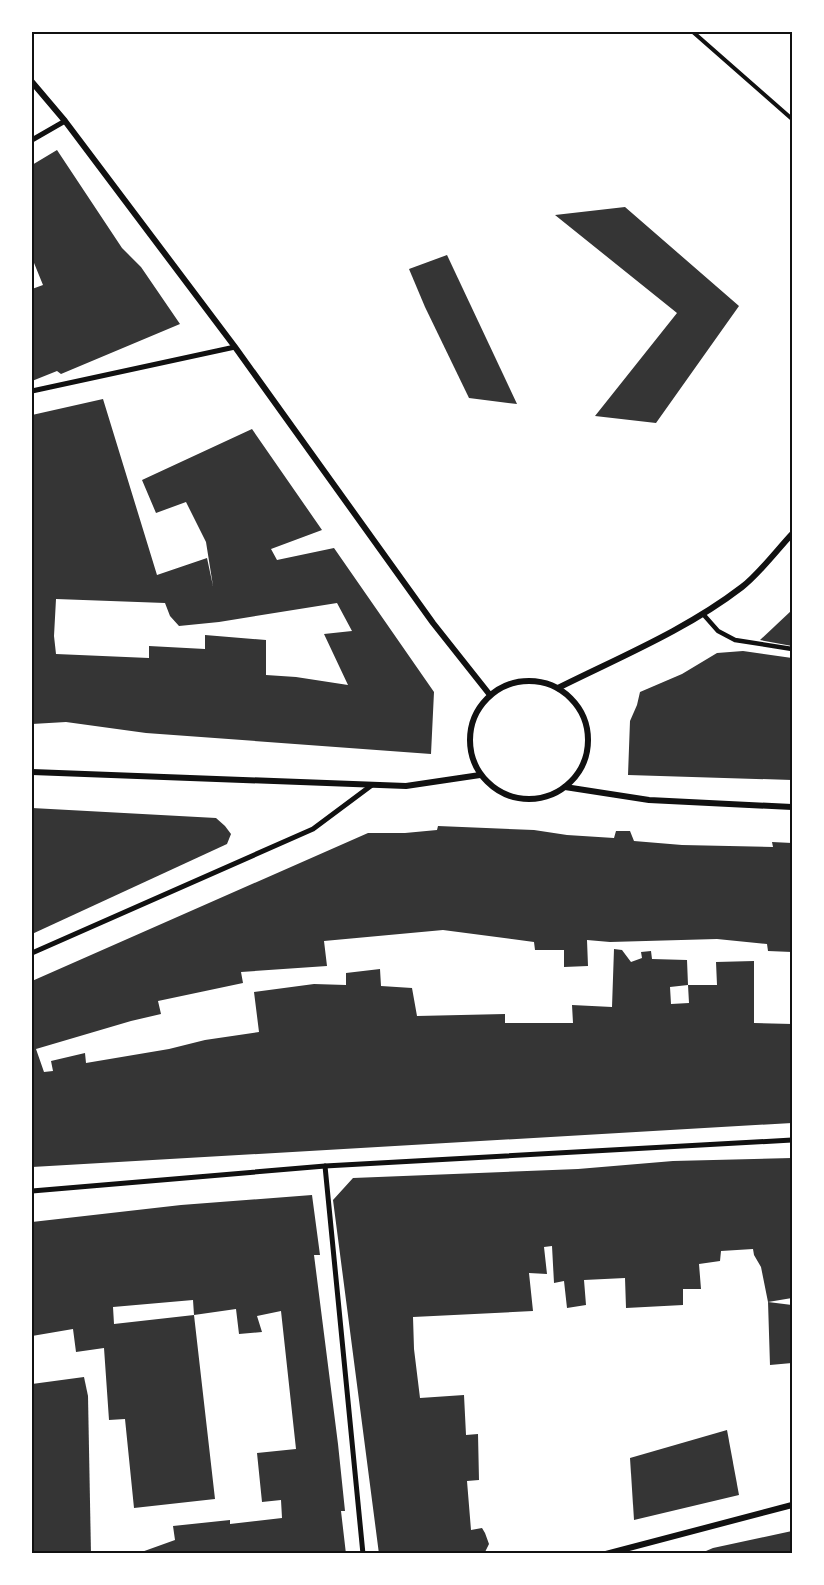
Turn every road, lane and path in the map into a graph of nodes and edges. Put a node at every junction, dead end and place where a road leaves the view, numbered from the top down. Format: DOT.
graph roads {
  1 [pos="693,32"];
  2 [pos="32,82"];
  3 [pos="792,118"];
  4 [pos="64,121"];
  5 [pos="32,140"];
  6 [pos="235,348"];
  7 [pos="32,391"];
  8 [pos="792,534"];
  9 [pos="703,614"];
  10 [pos="792,649"];
  11 [pos="558,688"];
  12 [pos="490,695"];
  13 [pos="32,772"];
  14 [pos="480,775"];
  15 [pos="372,785"];
  16 [pos="565,787"];
  17 [pos="792,807"];
  18 [pos="32,953"];
  19 [pos="792,1140"];
  20 [pos="325,1166"];
  21 [pos="32,1191"];
  22 [pos="792,1505"];
  23 [pos="363,1554"];
  24 [pos="606,1554"];
  1 -- 3 [label="path"];
  2 -- 4 [label="street"];
  4 -- 5 [label="street"];
  4 -- 6 [label="street"];
  6 -- 7 [label="street"];
  6 -- 12 [label="street"];
  8 -- 9 [label="street"];
  9 -- 10 [label="lane"];
  9 -- 11 [label="street"];
  11 -- 12 [label="street"];
  11 -- 16 [label="street"];
  12 -- 14 [label="street"];
  13 -- 15 [label="street"];
  14 -- 15 [label="street"];
  14 -- 16 [label="street"];
  15 -- 18 [label="street"];
  16 -- 17 [label="street"];
  19 -- 20 [label="street"];
  20 -- 21 [label="street"];
  20 -- 23 [label="street"];
  22 -- 24 [label="street"];
}
